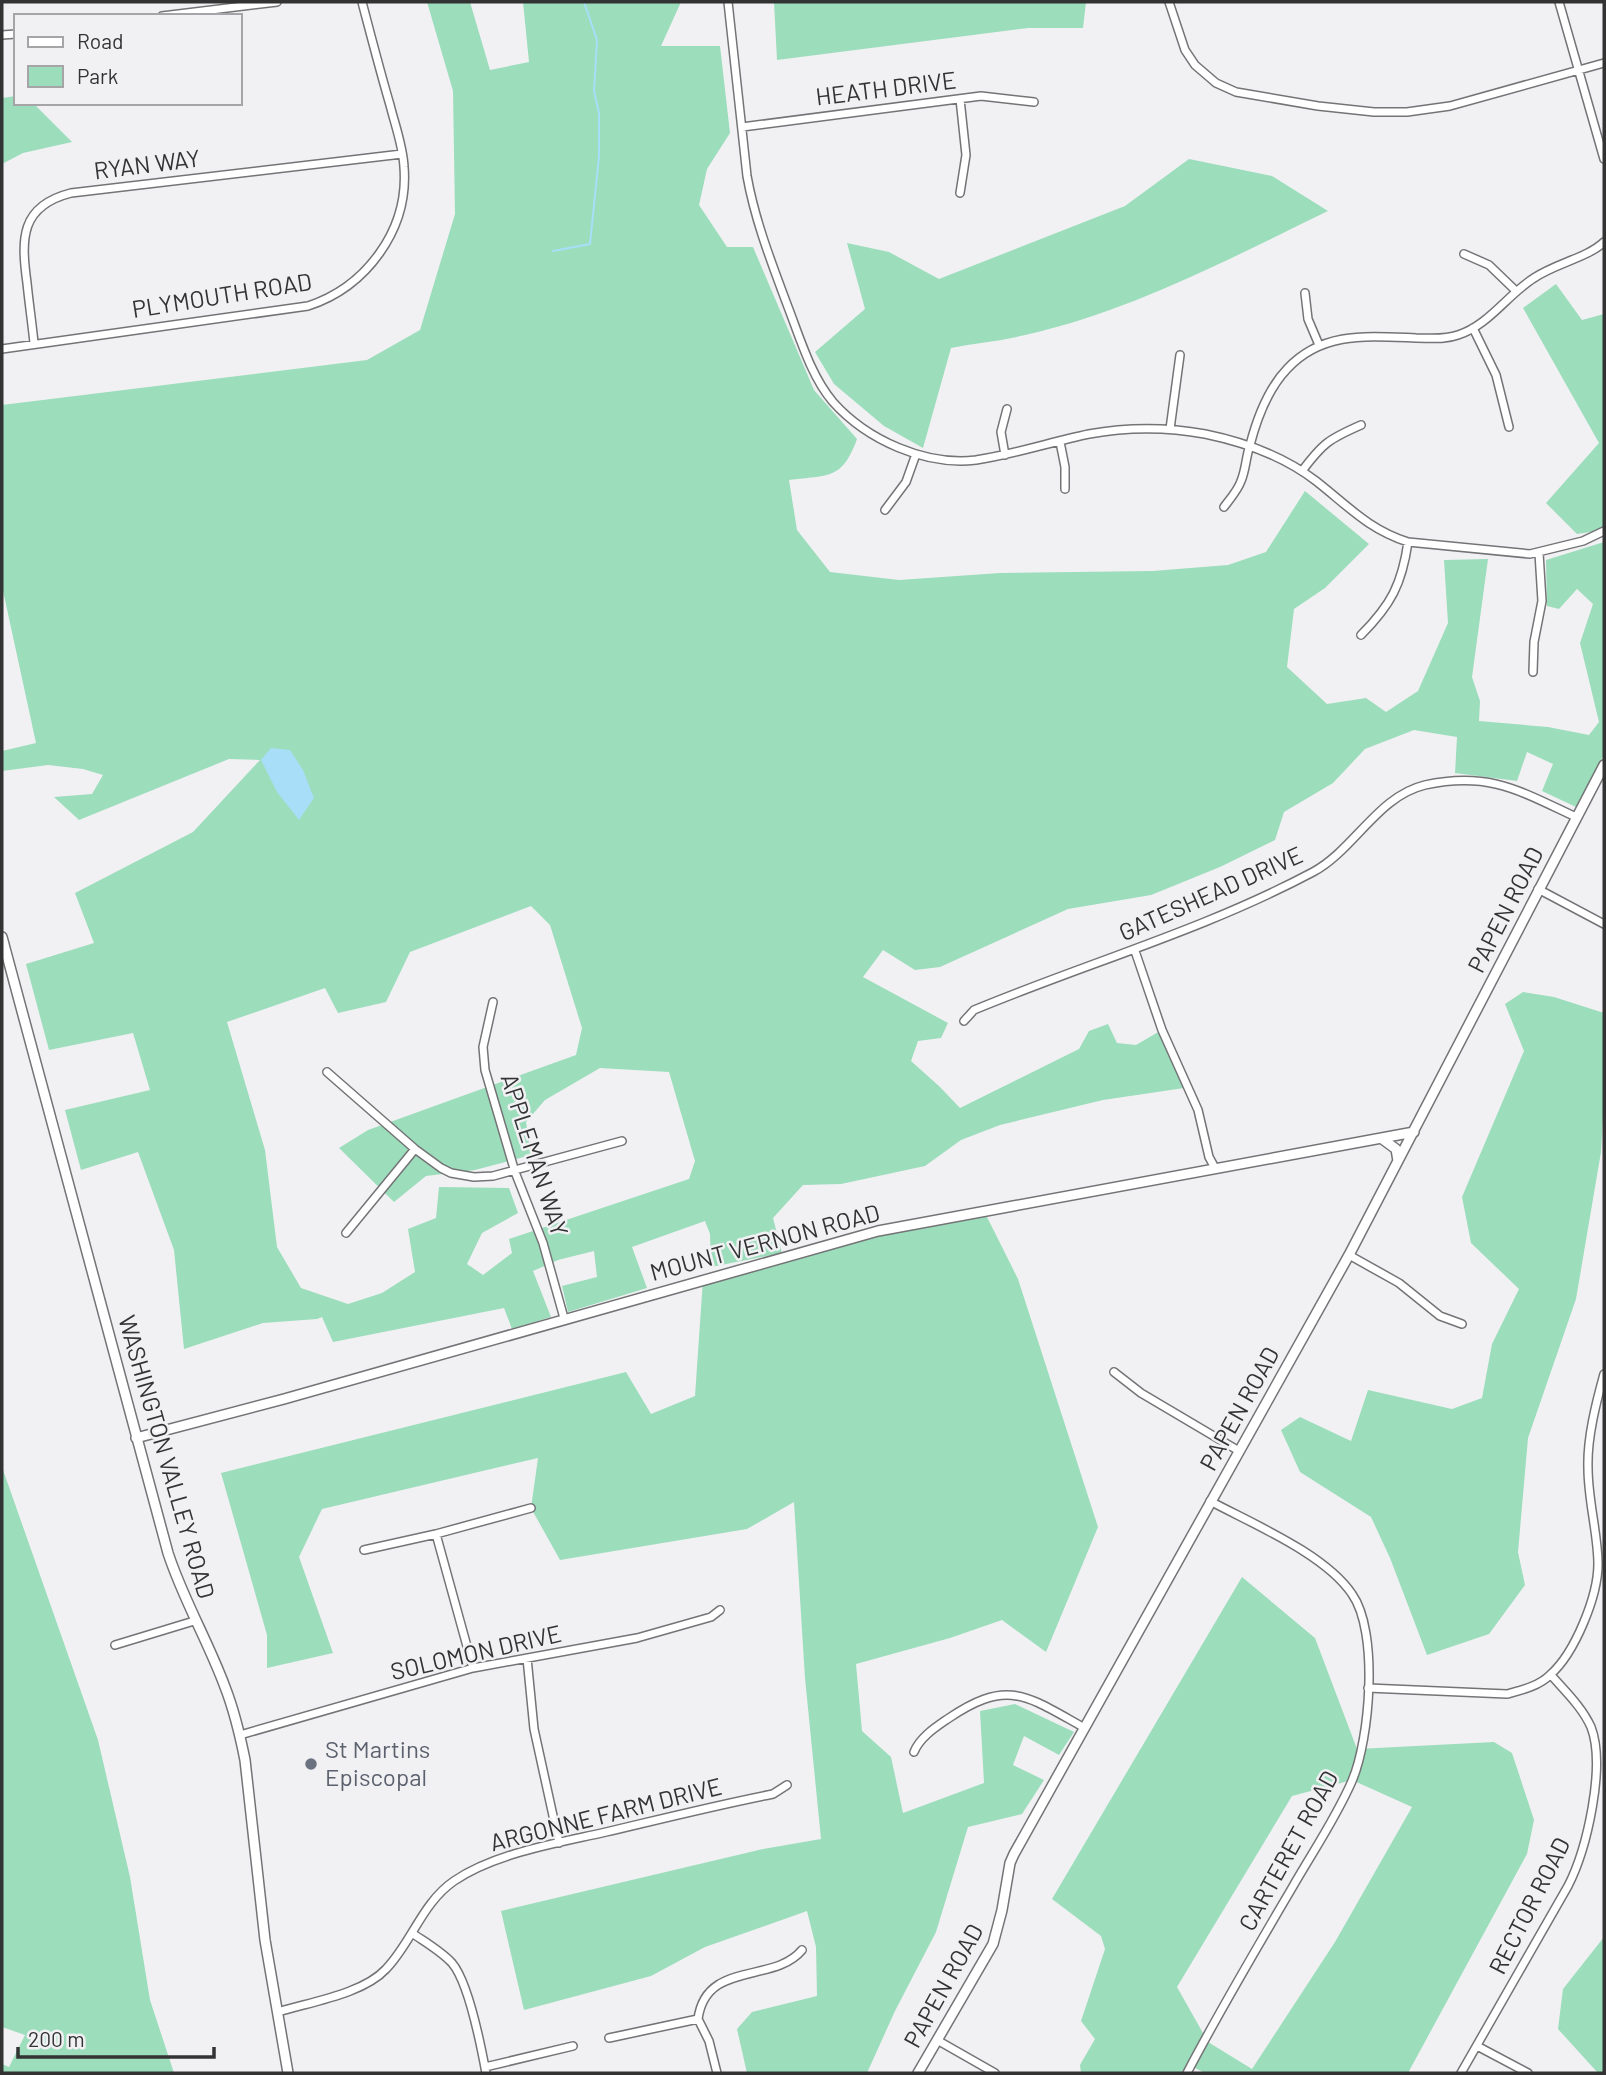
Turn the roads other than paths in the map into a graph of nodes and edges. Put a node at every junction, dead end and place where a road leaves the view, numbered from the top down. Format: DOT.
graph roads {
  1 [pos="277,2"];
  2 [pos="362,2"];
  3 [pos="728,2"];
  4 [pos="1169,2"];
  5 [pos="1559,2"];
  6 [pos="178,14"];
  7 [pos="1604,63"];
  8 [pos="1579,70"];
  9 [pos="960,99"];
  10 [pos="1034,102"];
  11 [pos="742,127"];
  12 [pos="402,154"];
  13 [pos="1604,159"];
  14 [pos="960,192"];
  15 [pos="1604,242"];
  16 [pos="1464,254"];
  17 [pos="1516,291"];
  18 [pos="1306,293"];
  19 [pos="1473,328"];
  20 [pos="34,343"];
  21 [pos="1319,345"];
  22 [pos="2,349"];
  23 [pos="1180,355"];
  24 [pos="1007,409"];
  25 [pos="1361,425"];
  26 [pos="1509,427"];
  27 [pos="1170,429"];
  28 [pos="1060,442"];
  29 [pos="1249,446"];
  30 [pos="916,454"];
  31 [pos="1005,455"];
  32 [pos="1302,471"];
  33 [pos="1065,489"];
  34 [pos="1224,507"];
  35 [pos="885,510"];
  36 [pos="1604,531"];
  37 [pos="1408,542"];
  38 [pos="1539,553"];
  39 [pos="1361,635"];
  40 [pos="1533,672"];
  41 [pos="1604,765"];
  42 [pos="1576,817"];
  43 [pos="1538,890"];
  44 [pos="1604,924"];
  45 [pos="2,937"];
  46 [pos="1135,951"];
  47 [pos="493,1002"];
  48 [pos="964,1021"];
  49 [pos="327,1072"];
  50 [pos="1414,1132"];
  51 [pos="1381,1138"];
  52 [pos="622,1141"];
  53 [pos="415,1149"];
  54 [pos="1398,1161"];
  55 [pos="1215,1168"];
  56 [pos="515,1172"];
  57 [pos="346,1233"];
  58 [pos="1349,1255"];
  59 [pos="564,1318"];
  60 [pos="1462,1324"];
  61 [pos="1114,1372"];
  62 [pos="1604,1374"];
  63 [pos="1600,1407"];
  64 [pos="136,1438"];
  65 [pos="1239,1451"];
  66 [pos="1210,1501"];
  67 [pos="531,1507"];
  68 [pos="436,1534"];
  69 [pos="364,1550"];
  70 [pos="720,1610"];
  71 [pos="194,1621"];
  72 [pos="115,1645"];
  73 [pos="527,1658"];
  74 [pos="473,1668"];
  75 [pos="1551,1675"];
  76 [pos="1368,1688"];
  77 [pos="1083,1727"];
  78 [pos="240,1735"];
  79 [pos="915,1752"];
  80 [pos="787,1786"];
  81 [pos="559,1843"];
  82 [pos="412,1933"];
  83 [pos="802,1950"];
  84 [pos="278,2012"];
  85 [pos="698,2019"];
  86 [pos="608,2039"];
  87 [pos="937,2040"];
  88 [pos="573,2046"];
  89 [pos="1477,2046"];
  90 [pos="485,2070"];
  91 [pos="288,2073"];
  92 [pos="717,2073"];
  93 [pos="918,2073"];
  94 [pos="995,2073"];
  95 [pos="1187,2073"];
  96 [pos="1461,2073"];
  97 [pos="1528,2073"];
  1 -- 6 [label="street"];
  2 -- 12 [label="street, PLYMOUTH ROAD"];
  3 -- 11 [label="street"];
  4 -- 8 [label="street"];
  5 -- 8 [label="street"];
  7 -- 8 [label="street"];
  8 -- 13 [label="street"];
  9 -- 10 [label="street, HEATH DRIVE"];
  9 -- 11 [label="street, HEATH DRIVE"];
  9 -- 14 [label="street"];
  11 -- 30 [label="street"];
  12 -- 20 [label="street, PLYMOUTH ROAD"];
  12 -- 20 [label="street, RYAN WAY"];
  15 -- 17 [label="street"];
  16 -- 17 [label="street"];
  17 -- 19 [label="street"];
  18 -- 21 [label="street"];
  19 -- 21 [label="street"];
  19 -- 26 [label="street"];
  20 -- 22 [label="street, PLYMOUTH ROAD"];
  21 -- 29 [label="street"];
  23 -- 27 [label="street"];
  24 -- 31 [label="street"];
  25 -- 32 [label="street"];
  27 -- 28 [label="street"];
  27 -- 29 [label="street"];
  28 -- 31 [label="street"];
  28 -- 33 [label="street"];
  29 -- 32 [label="street"];
  29 -- 34 [label="street"];
  30 -- 31 [label="street"];
  30 -- 35 [label="street"];
  32 -- 37 [label="street"];
  36 -- 38 [label="street"];
  37 -- 38 [label="street"];
  37 -- 39 [label="street"];
  38 -- 40 [label="street"];
  41 -- 42 [label="street, PAPEN ROAD"];
  42 -- 43 [label="street, PAPEN ROAD"];
  42 -- 46 [label="street, GATESHEAD DRIVE"];
  43 -- 44 [label="street"];
  43 -- 50 [label="street, PAPEN ROAD"];
  45 -- 64 [label="street, WASHINGTON VALLEY ROAD"];
  46 -- 48 [label="street, GATESHEAD DRIVE"];
  46 -- 55 [label="street"];
  47 -- 56 [label="street, APPLEMAN WAY"];
  49 -- 53 [label="street"];
  50 -- 51 [label="street, MOUNT VERNON ROAD"];
  50 -- 54 [label="street, PAPEN ROAD"];
  51 -- 54 [label="street"];
  51 -- 55 [label="street, MOUNT VERNON ROAD"];
  52 -- 56 [label="street"];
  53 -- 56 [label="street"];
  53 -- 57 [label="street"];
  54 -- 58 [label="street, PAPEN ROAD"];
  55 -- 59 [label="street, MOUNT VERNON ROAD"];
  56 -- 59 [label="street, APPLEMAN WAY"];
  58 -- 60 [label="street"];
  58 -- 65 [label="street, PAPEN ROAD"];
  59 -- 64 [label="street, MOUNT VERNON ROAD"];
  61 -- 65 [label="street"];
  62 -- 63 [label="street"];
  63 -- 75 [label="street"];
  64 -- 71 [label="street, WASHINGTON VALLEY ROAD"];
  65 -- 66 [label="street, PAPEN ROAD"];
  66 -- 76 [label="street, CARTERET ROAD"];
  66 -- 77 [label="street, PAPEN ROAD"];
  67 -- 68 [label="street"];
  68 -- 69 [label="street"];
  68 -- 74 [label="street"];
  70 -- 73 [label="street, SOLOMON DRIVE"];
  71 -- 72 [label="street"];
  71 -- 78 [label="street, WASHINGTON VALLEY ROAD"];
  73 -- 74 [label="street, SOLOMON DRIVE"];
  73 -- 81 [label="street"];
  74 -- 78 [label="street, SOLOMON DRIVE"];
  75 -- 76 [label="street"];
  75 -- 89 [label="street, RECTOR ROAD"];
  76 -- 95 [label="street, CARTERET ROAD"];
  77 -- 79 [label="street"];
  77 -- 87 [label="street, PAPEN ROAD"];
  78 -- 84 [label="street, WASHINGTON VALLEY ROAD"];
  80 -- 81 [label="street, ARGONNE FARM DRIVE"];
  81 -- 82 [label="street, ARGONNE FARM DRIVE"];
  82 -- 84 [label="street, ARGONNE FARM DRIVE"];
  82 -- 90 [label="street"];
  83 -- 85 [label="street"];
  84 -- 91 [label="street, WASHINGTON VALLEY ROAD"];
  85 -- 86 [label="street"];
  85 -- 92 [label="street"];
  87 -- 93 [label="street, PAPEN ROAD"];
  87 -- 94 [label="street"];
  88 -- 90 [label="street"];
  89 -- 96 [label="street, RECTOR ROAD"];
  89 -- 97 [label="street"];
}
